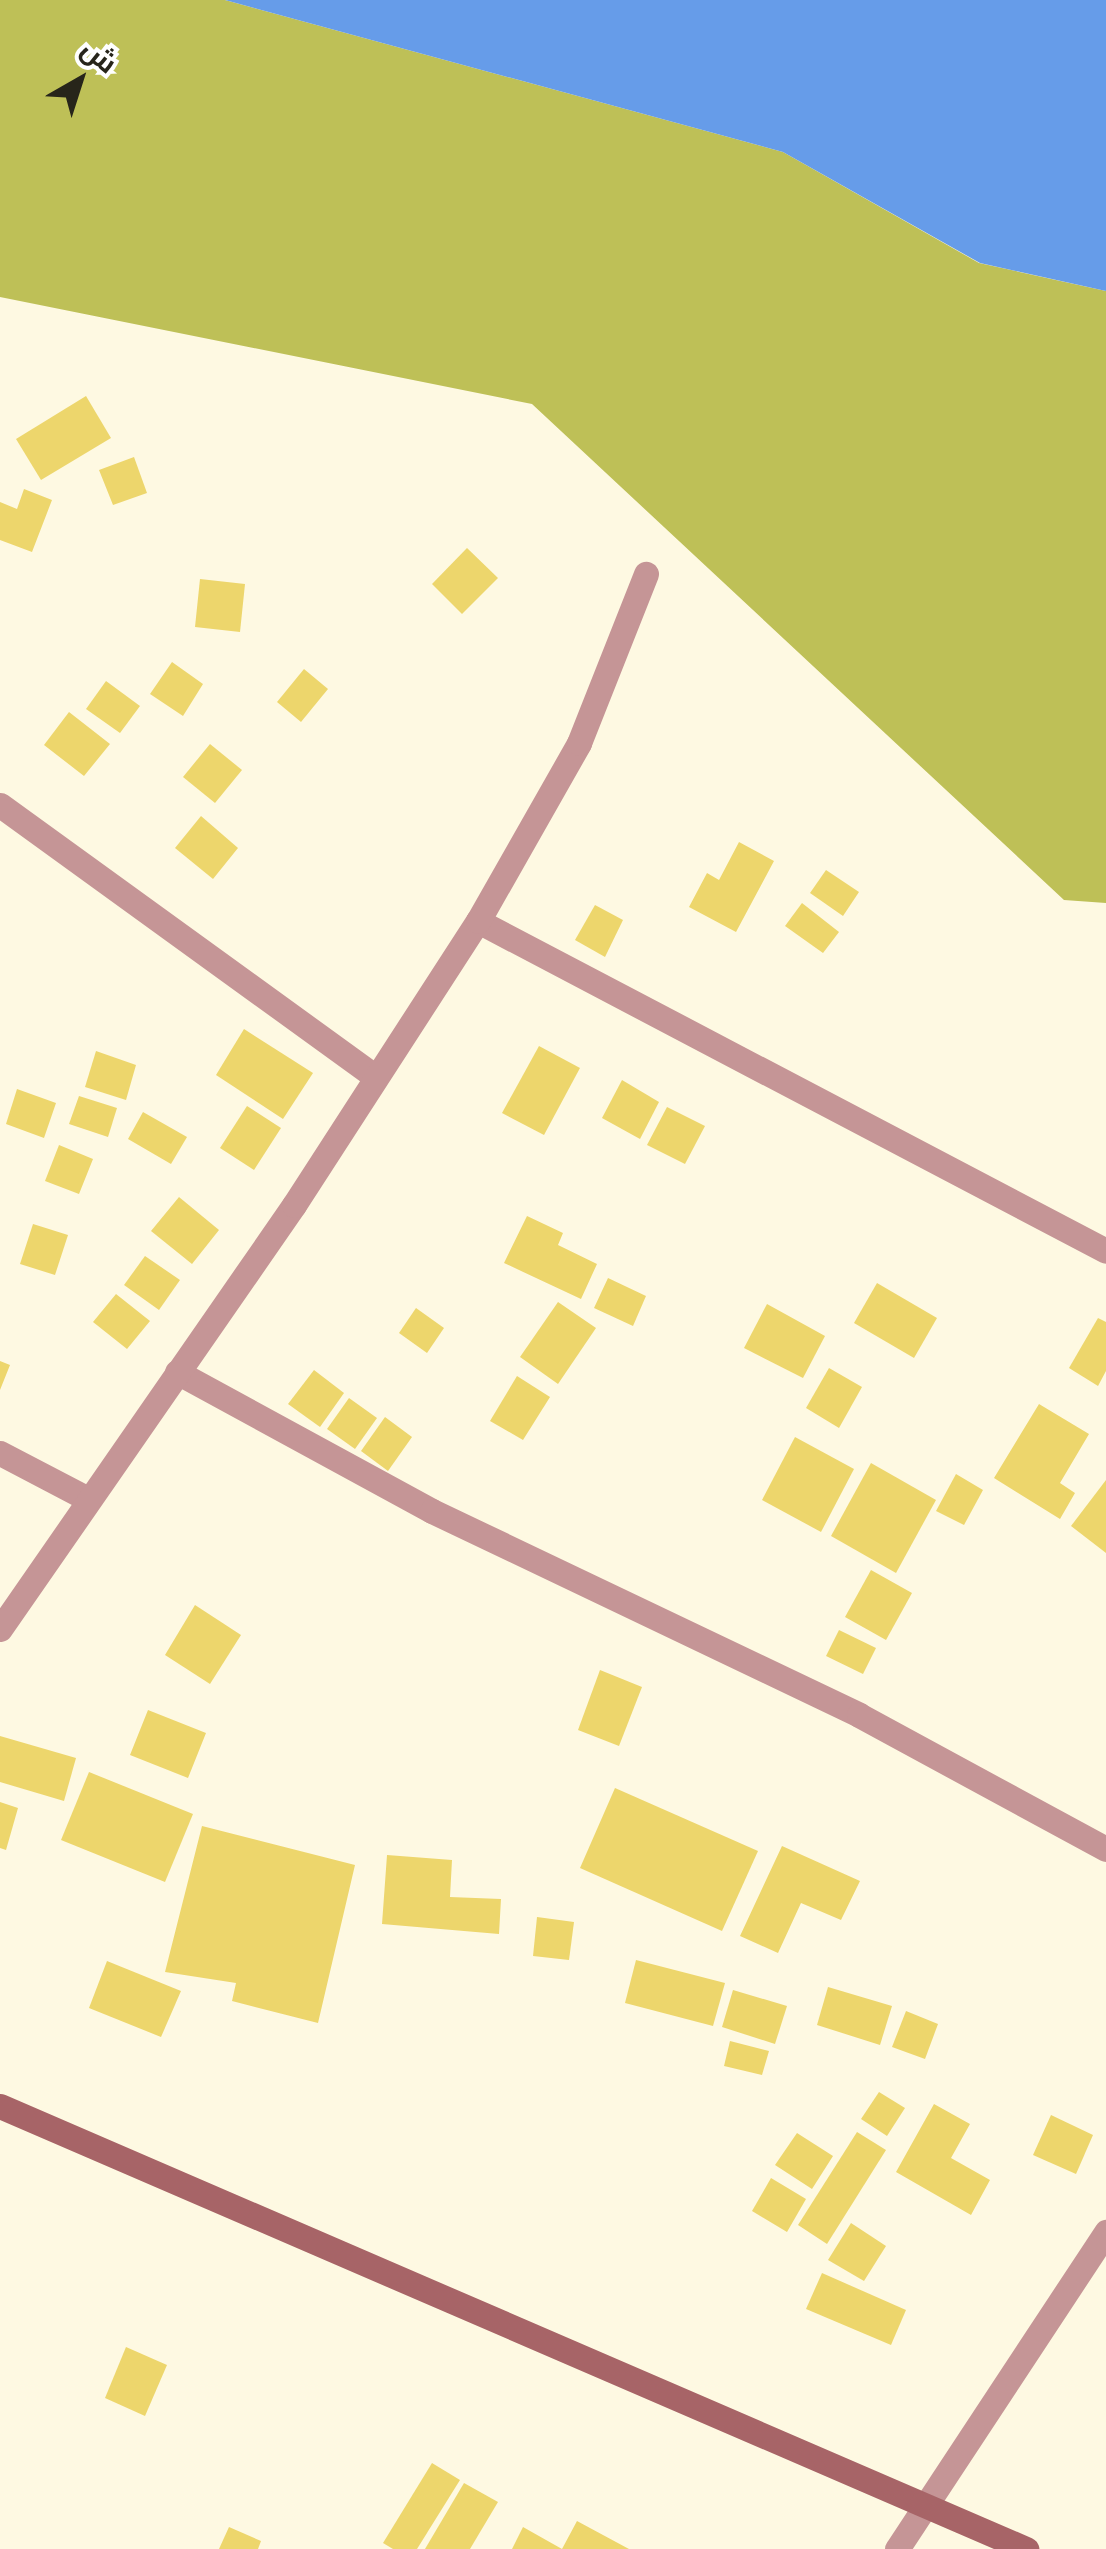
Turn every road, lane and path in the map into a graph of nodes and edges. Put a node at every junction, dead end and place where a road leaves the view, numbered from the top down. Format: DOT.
graph roads {
  1 [pos="646,574"];
  2 [pos="0,804"];
  3 [pos="478,921"];
  4 [pos="376,1078"];
  5 [pos="1106,1251"];
  6 [pos="178,1372"];
  7 [pos="0,1454"];
  8 [pos="88,1500"];
  9 [pos="0,1630"];
  10 [pos="1106,1849"];
  11 [pos="0,2106"];
  12 [pos="1106,2232"];
  13 [pos="927,2505"];
  14 [pos="897,2549"];
  15 [pos="1026,2549"];
  1 -- 3 [label="street"];
  2 -- 4 [label="street"];
  3 -- 4 [label="street"];
  3 -- 5 [label="street"];
  4 -- 6 [label="street"];
  6 -- 8 [label="street"];
  6 -- 10 [label="street"];
  7 -- 8 [label="street"];
  8 -- 9 [label="street"];
  11 -- 13 [label="main road"];
  12 -- 13 [label="street"];
  13 -- 14 [label="street"];
  13 -- 15 [label="main road"];
}
